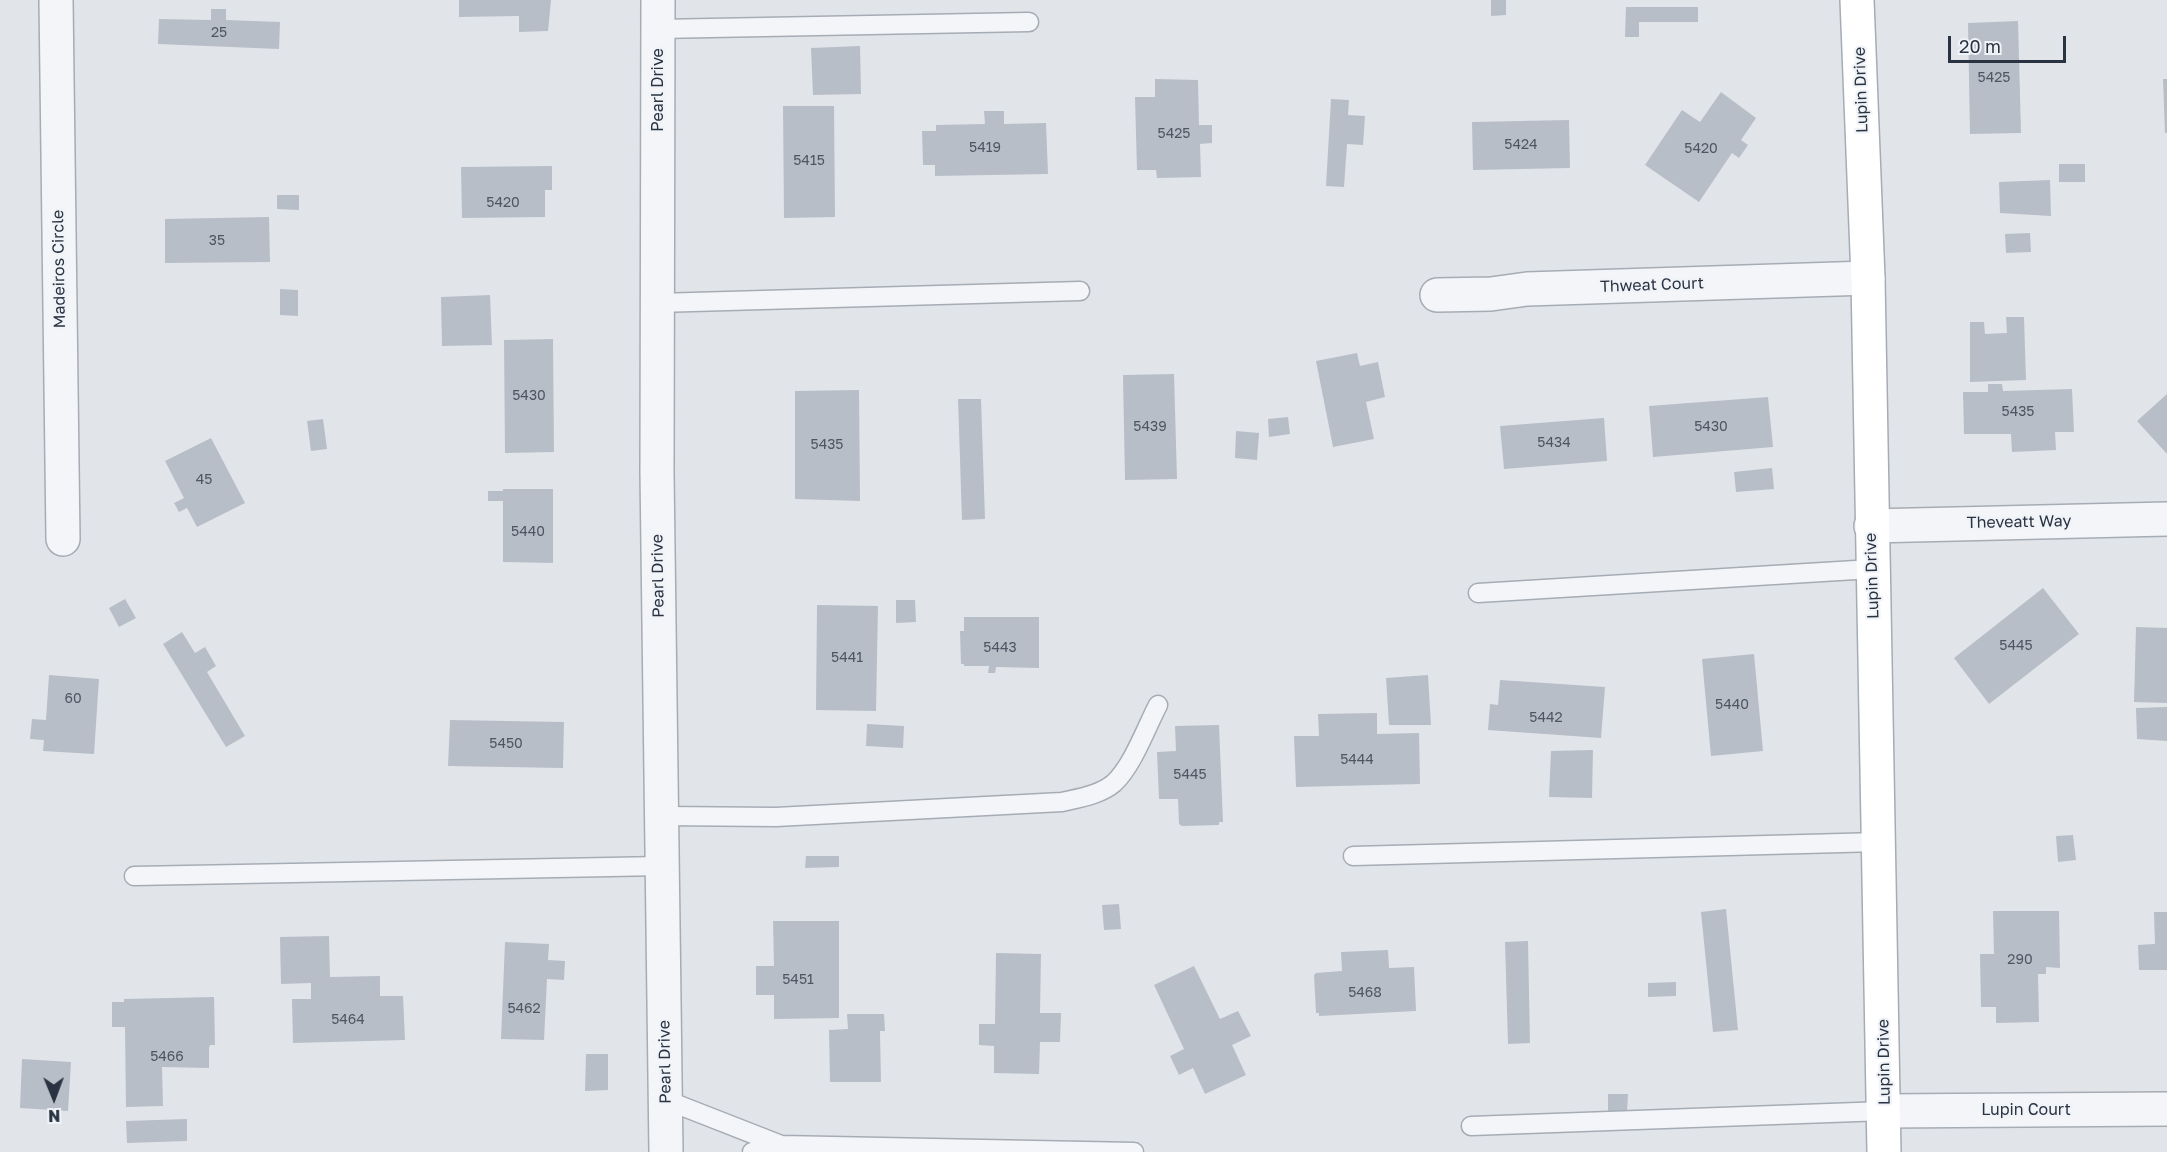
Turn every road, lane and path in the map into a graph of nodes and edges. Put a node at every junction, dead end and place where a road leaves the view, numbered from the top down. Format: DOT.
graph roads {
  1 [pos="56,0"];
  2 [pos="1857,0"];
  3 [pos="658,14"];
  4 [pos="1029,22"];
  5 [pos="1868,278"];
  6 [pos="1080,291"];
  7 [pos="1437,295"];
  8 [pos="657,303"];
  9 [pos="2167,519"];
  10 [pos="1871,526"];
  11 [pos="63,539"];
  12 [pos="1872,569"];
  13 [pos="1478,593"];
  14 [pos="1158,705"];
  15 [pos="662,816"];
  16 [pos="1880,842"];
  17 [pos="1353,856"];
  18 [pos="662,866"];
  19 [pos="134,876"];
  20 [pos="666,1100"];
  21 [pos="2167,1109"];
  22 [pos="1885,1111"];
  23 [pos="1471,1126"];
  24 [pos="781,1145"];
  25 [pos="666,1152"];
  26 [pos="752,1152"];
  27 [pos="1134,1152"];
  28 [pos="1884,1152"];
  1 -- 11 [label="street, Madeiros Circle"];
  2 -- 5 [label="street, Lupin Drive"];
  3 -- 4 [label="lane"];
  3 -- 8 [label="street, Pearl Drive"];
  5 -- 7 [label="street, Thweat Court"];
  5 -- 10 [label="street, Lupin Drive"];
  6 -- 8 [label="lane"];
  8 -- 15 [label="street, Pearl Drive"];
  9 -- 10 [label="street, Theveatt Way"];
  10 -- 12 [label="street, Lupin Drive"];
  12 -- 13 [label="lane"];
  12 -- 16 [label="street, Lupin Drive"];
  14 -- 15 [label="lane"];
  15 -- 18 [label="street, Pearl Drive"];
  16 -- 17 [label="lane"];
  16 -- 22 [label="street, Lupin Drive"];
  18 -- 19 [label="lane"];
  18 -- 20 [label="street, Pearl Drive"];
  20 -- 24 [label="lane"];
  20 -- 25 [label="street, Pearl Drive"];
  21 -- 22 [label="street, Lupin Court"];
  22 -- 23 [label="lane"];
  22 -- 28 [label="street, Lupin Drive"];
  24 -- 26 [label="lane"];
  24 -- 27 [label="lane"];
}
